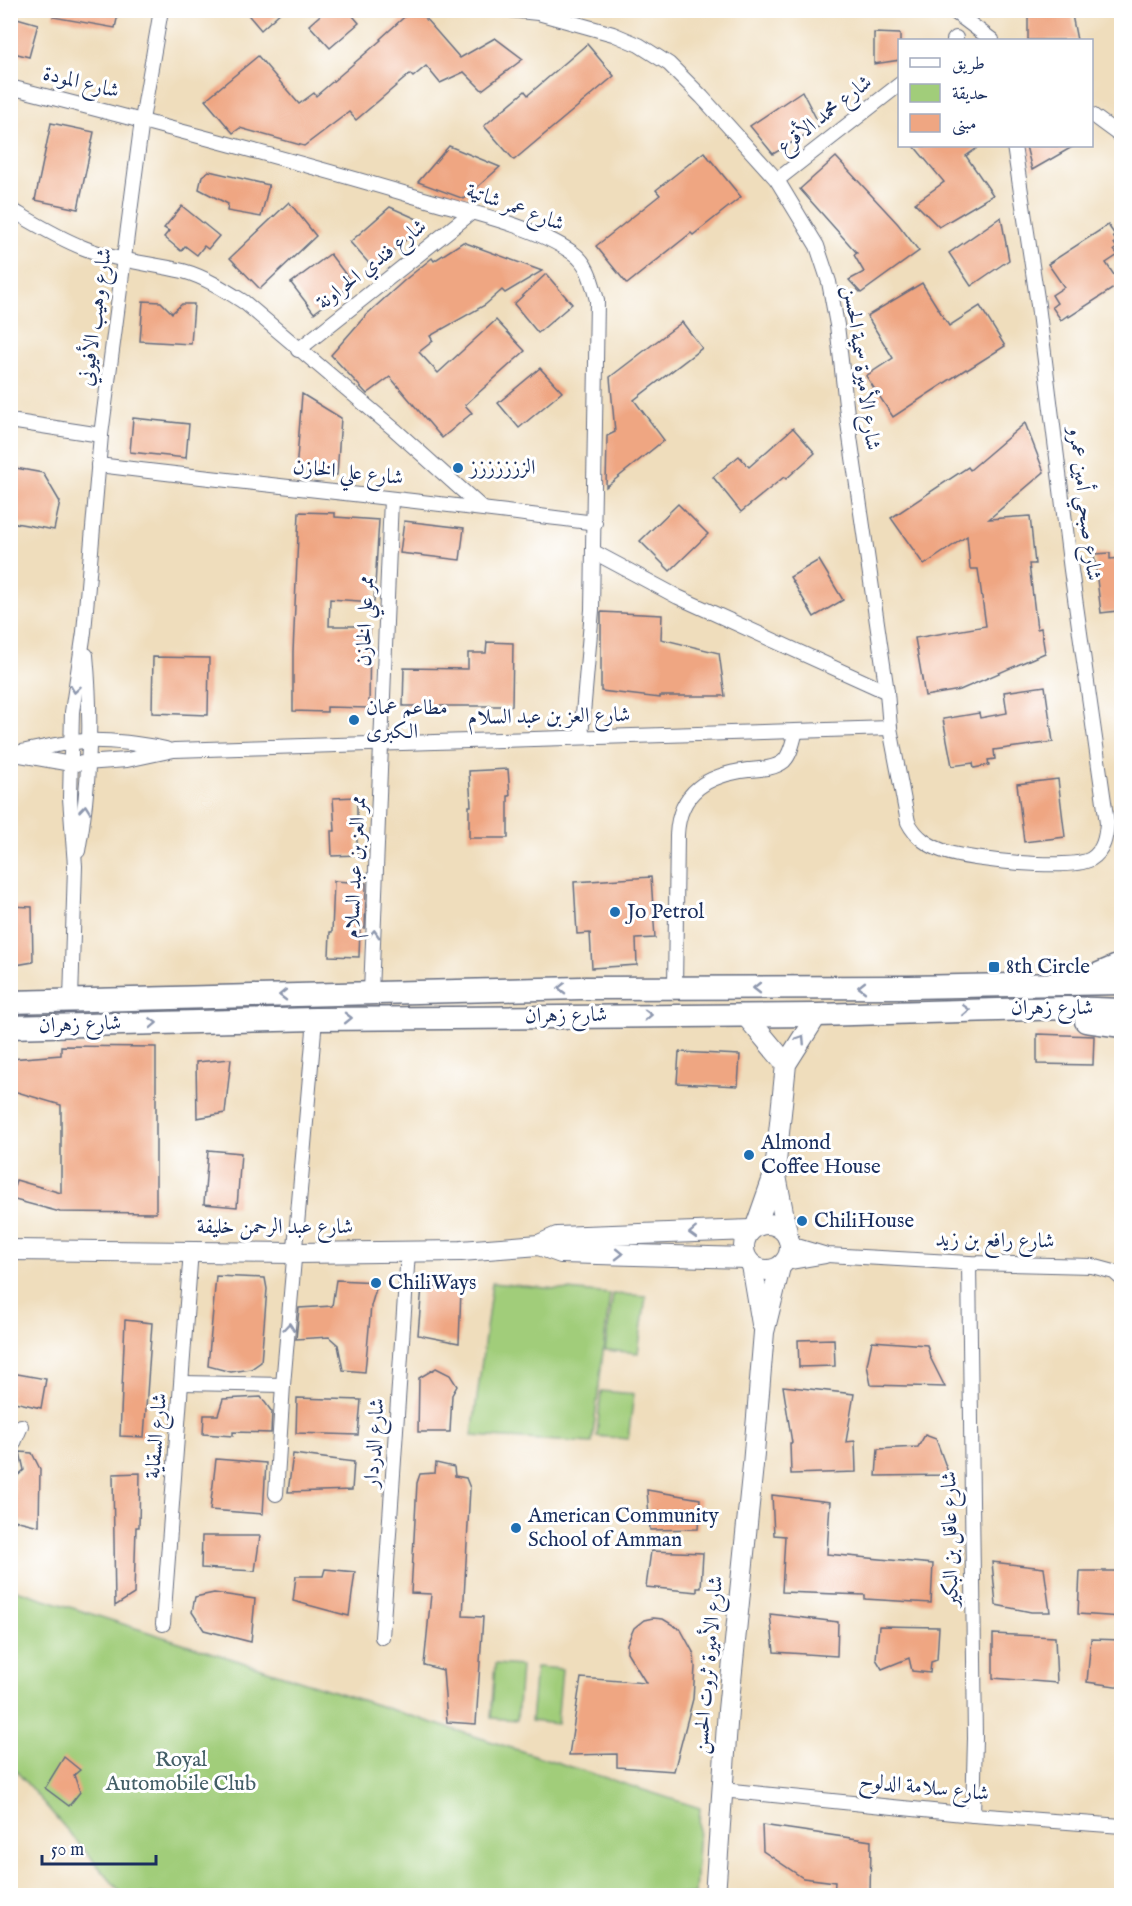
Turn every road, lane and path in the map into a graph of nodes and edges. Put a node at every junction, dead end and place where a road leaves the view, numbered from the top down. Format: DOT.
graph roads {
  1 [pos="161,10"];
  2 [pos="509,10"];
  3 [pos="952,10"];
  4 [pos="536,12"];
  5 [pos="991,39"];
  6 [pos="898,86"];
  7 [pos="10,87"];
  8 [pos="1093,116"];
  9 [pos="142,120"];
  10 [pos="1122,137"];
  11 [pos="1014,147"];
  12 [pos="777,180"];
  13 [pos="10,209"];
  14 [pos="471,213"];
  15 [pos="125,260"];
  16 [pos="298,350"];
  17 [pos="10,421"];
  18 [pos="101,435"];
  19 [pos="98,465"];
  20 [pos="391,499"];
  21 [pos="482,508"];
  22 [pos="595,523"];
  23 [pos="594,552"];
  24 [pos="84,632"];
  25 [pos="887,692"];
  26 [pos="890,728"];
  27 [pos="796,731"];
  28 [pos="581,737"];
  29 [pos="89,741"];
  30 [pos="70,742"];
  31 [pos="383,744"];
  32 [pos="174,750"];
  33 [pos="13,754"];
  34 [pos="71,764"];
  35 [pos="89,764"];
  36 [pos="75,866"];
  37 [pos="1122,964"];
  38 [pos="1122,982"];
  39 [pos="1074,985"];
  40 [pos="675,988"];
  41 [pos="372,992"];
  42 [pos="71,1000"];
  43 [pos="10,1002"];
  44 [pos="1001,1009"];
  45 [pos="1122,1010"];
  46 [pos="817,1015"];
  47 [pos="746,1016"];
  48 [pos="315,1019"];
  49 [pos="1122,1026"];
  50 [pos="10,1028"];
  51 [pos="786,1064"];
  52 [pos="776,1172"];
  53 [pos="754,1228"];
  54 [pos="789,1241"];
  55 [pos="539,1245"];
  56 [pos="10,1250"];
  57 [pos="191,1250"];
  58 [pos="408,1252"];
  59 [pos="296,1253"];
  60 [pos="827,1255"];
  61 [pos="749,1262"];
  62 [pos="969,1263"];
  63 [pos="782,1265"];
  64 [pos="1122,1279"];
  65 [pos="764,1332"];
  66 [pos="182,1383"];
  67 [pos="283,1385"];
  68 [pos="21,1426"];
  69 [pos="10,1452"];
  70 [pos="276,1494"];
  71 [pos="163,1624"];
  72 [pos="382,1637"];
  73 [pos="722,1790"];
  74 [pos="973,1815"];
  75 [pos="1122,1826"];
  76 [pos="715,1896"];
  1 -- 9 [label="street, شارع وهيب الأفيوني"];
  2 -- 4 [label="street, شارع الأميرة سمية الحسن"];
  3 -- 5 [label="street"];
  4 -- 12 [label="street, شارع الأميرة سمية الحسن"];
  6 -- 12 [label="street, شارع محمد الأقرع"];
  7 -- 9 [label="street, شارع المودة"];
  8 -- 10 [label="street"];
  9 -- 14 [label="street, شارع عمر شاتية"];
  9 -- 15 [label="street, شارع وهيب الأفيوني"];
  11 -- 26 [label="street, شارع صبحي أمين عمرو"];
  12 -- 25 [label="street, شارع الأميرة سمية الحسن"];
  13 -- 15 [label="street"];
  14 -- 16 [label="street, شارع فندي الحراونة"];
  14 -- 22 [label="street, شارع عمر شاتية"];
  15 -- 16 [label="street"];
  15 -- 18 [label="street, شارع وهيب الأفيوني"];
  16 -- 21 [label="street"];
  17 -- 18 [label="street"];
  18 -- 19 [label="street, شارع وهيب الأفيوني"];
  19 -- 20 [label="street, شارع علي الخازن"];
  19 -- 24 [label="street, شارع وهيب الأفيوني"];
  20 -- 21 [label="street, شارع علي الخازن"];
  20 -- 31 [label="street, ممر علي الخازن"];
  21 -- 22 [label="street, شارع علي الخازن"];
  22 -- 23 [label="street, شارع عمر شاتية"];
  23 -- 25 [label="street"];
  23 -- 28 [label="street, شارع عمر شاتية"];
  24 -- 29 [label="street, شارع وهيب الأفيوني"];
  24 -- 30 [label="street, شارع وهيب الأفيوني, one-way"];
  25 -- 26 [label="street, شارع الأميرة سمية الحسن"];
  26 -- 27 [label="street, شارع العز بن عبد السلام"];
  27 -- 28 [label="street, شارع العز بن عبد السلام"];
  27 -- 40 [label="street"];
  28 -- 31 [label="street, شارع العز بن عبد السلام"];
  29 -- 30 [label="street, شارع العز بن عبد السلام"];
  29 -- 32 [label="street, شارع العز بن عبد السلام"];
  29 -- 35 [label="street, شارع وهيب الأفيوني"];
  30 -- 33 [label="street, شارع العز بن عبد السلام"];
  30 -- 34 [label="street, شارع وهيب الأفيوني"];
  31 -- 32 [label="street, شارع العز بن عبد السلام"];
  41 -- 31 [label="street, ممر العز بن عبد السلام, one-way"];
  32 -- 35 [label="street, شارع العز بن عبد السلام"];
  33 -- 34 [label="street, شارع العز بن عبد السلام"];
  34 -- 35 [label="street, شارع العز بن عبد السلام"];
  34 -- 36 [label="street, شارع وهيب الأفيوني"];
  36 -- 35 [label="street, شارع وهيب الأفيوني, one-way"];
  36 -- 42 [label="street, شارع وهيب الأفيوني"];
  37 -- 39 [label="main road"];
  38 -- 39 [label="main road, شارع زهران"];
  39 -- 40 [label="main road, شارع زهران, one-way"];
  40 -- 41 [label="main road, شارع زهران, one-way"];
  41 -- 42 [label="main road, شارع زهران, one-way"];
  42 -- 43 [label="main road, شارع زهران"];
  44 -- 45 [label="main road, شارع زهران"];
  46 -- 44 [label="main road, شارع زهران, one-way"];
  44 -- 49 [label="main road"];
  46 -- 47 [label="main road, شارع زهران"];
  51 -- 46 [label="street, one-way"];
  48 -- 47 [label="main road, شارع زهران, one-way"];
  47 -- 51 [label="street"];
  50 -- 48 [label="main road, شارع زهران, one-way"];
  48 -- 59 [label="street"];
  51 -- 52 [label="street"];
  52 -- 53 [label="street"];
  52 -- 54 [label="street"];
  53 -- 54 [label="street"];
  53 -- 55 [label="street, شارع عبد الرحمن خليفة, one-way"];
  53 -- 61 [label="street"];
  54 -- 60 [label="street, شارع رافع بن زيد"];
  54 -- 63 [label="street"];
  55 -- 58 [label="street, شارع عبد الرحمن خليفة"];
  55 -- 61 [label="street, شارع عبد الرحمن خليفة, one-way"];
  56 -- 57 [label="street, شارع عبد الرحمن خليفة"];
  57 -- 59 [label="street, شارع عبد الرحمن خليفة"];
  57 -- 66 [label="street, شارع السقاية"];
  58 -- 59 [label="street, شارع عبد الرحمن خليفة"];
  58 -- 72 [label="street, شارع الدردار"];
  67 -- 59 [label="street, one-way"];
  60 -- 62 [label="street, شارع رافع بن زيد"];
  60 -- 63 [label="street, شارع رافع بن زيد"];
  61 -- 63 [label="street"];
  61 -- 65 [label="street, شارع الأميرة ثروت الحسن"];
  62 -- 64 [label="street, شارع رافع بن زيد"];
  62 -- 74 [label="street, شارع عاقل بن البكير"];
  63 -- 65 [label="street, شارع الأميرة ثروت الحسن"];
  65 -- 73 [label="street, شارع الأميرة ثروت الحسن"];
  66 -- 67 [label="street"];
  66 -- 71 [label="street, شارع السقاية"];
  67 -- 70 [label="street"];
  68 -- 69 [label="street"];
  73 -- 74 [label="street, شارع سلامة الدلوح"];
  73 -- 76 [label="street, شارع الأميرة ثروت الحسن"];
  74 -- 75 [label="street, شارع سلامة الدلوح"];
}
